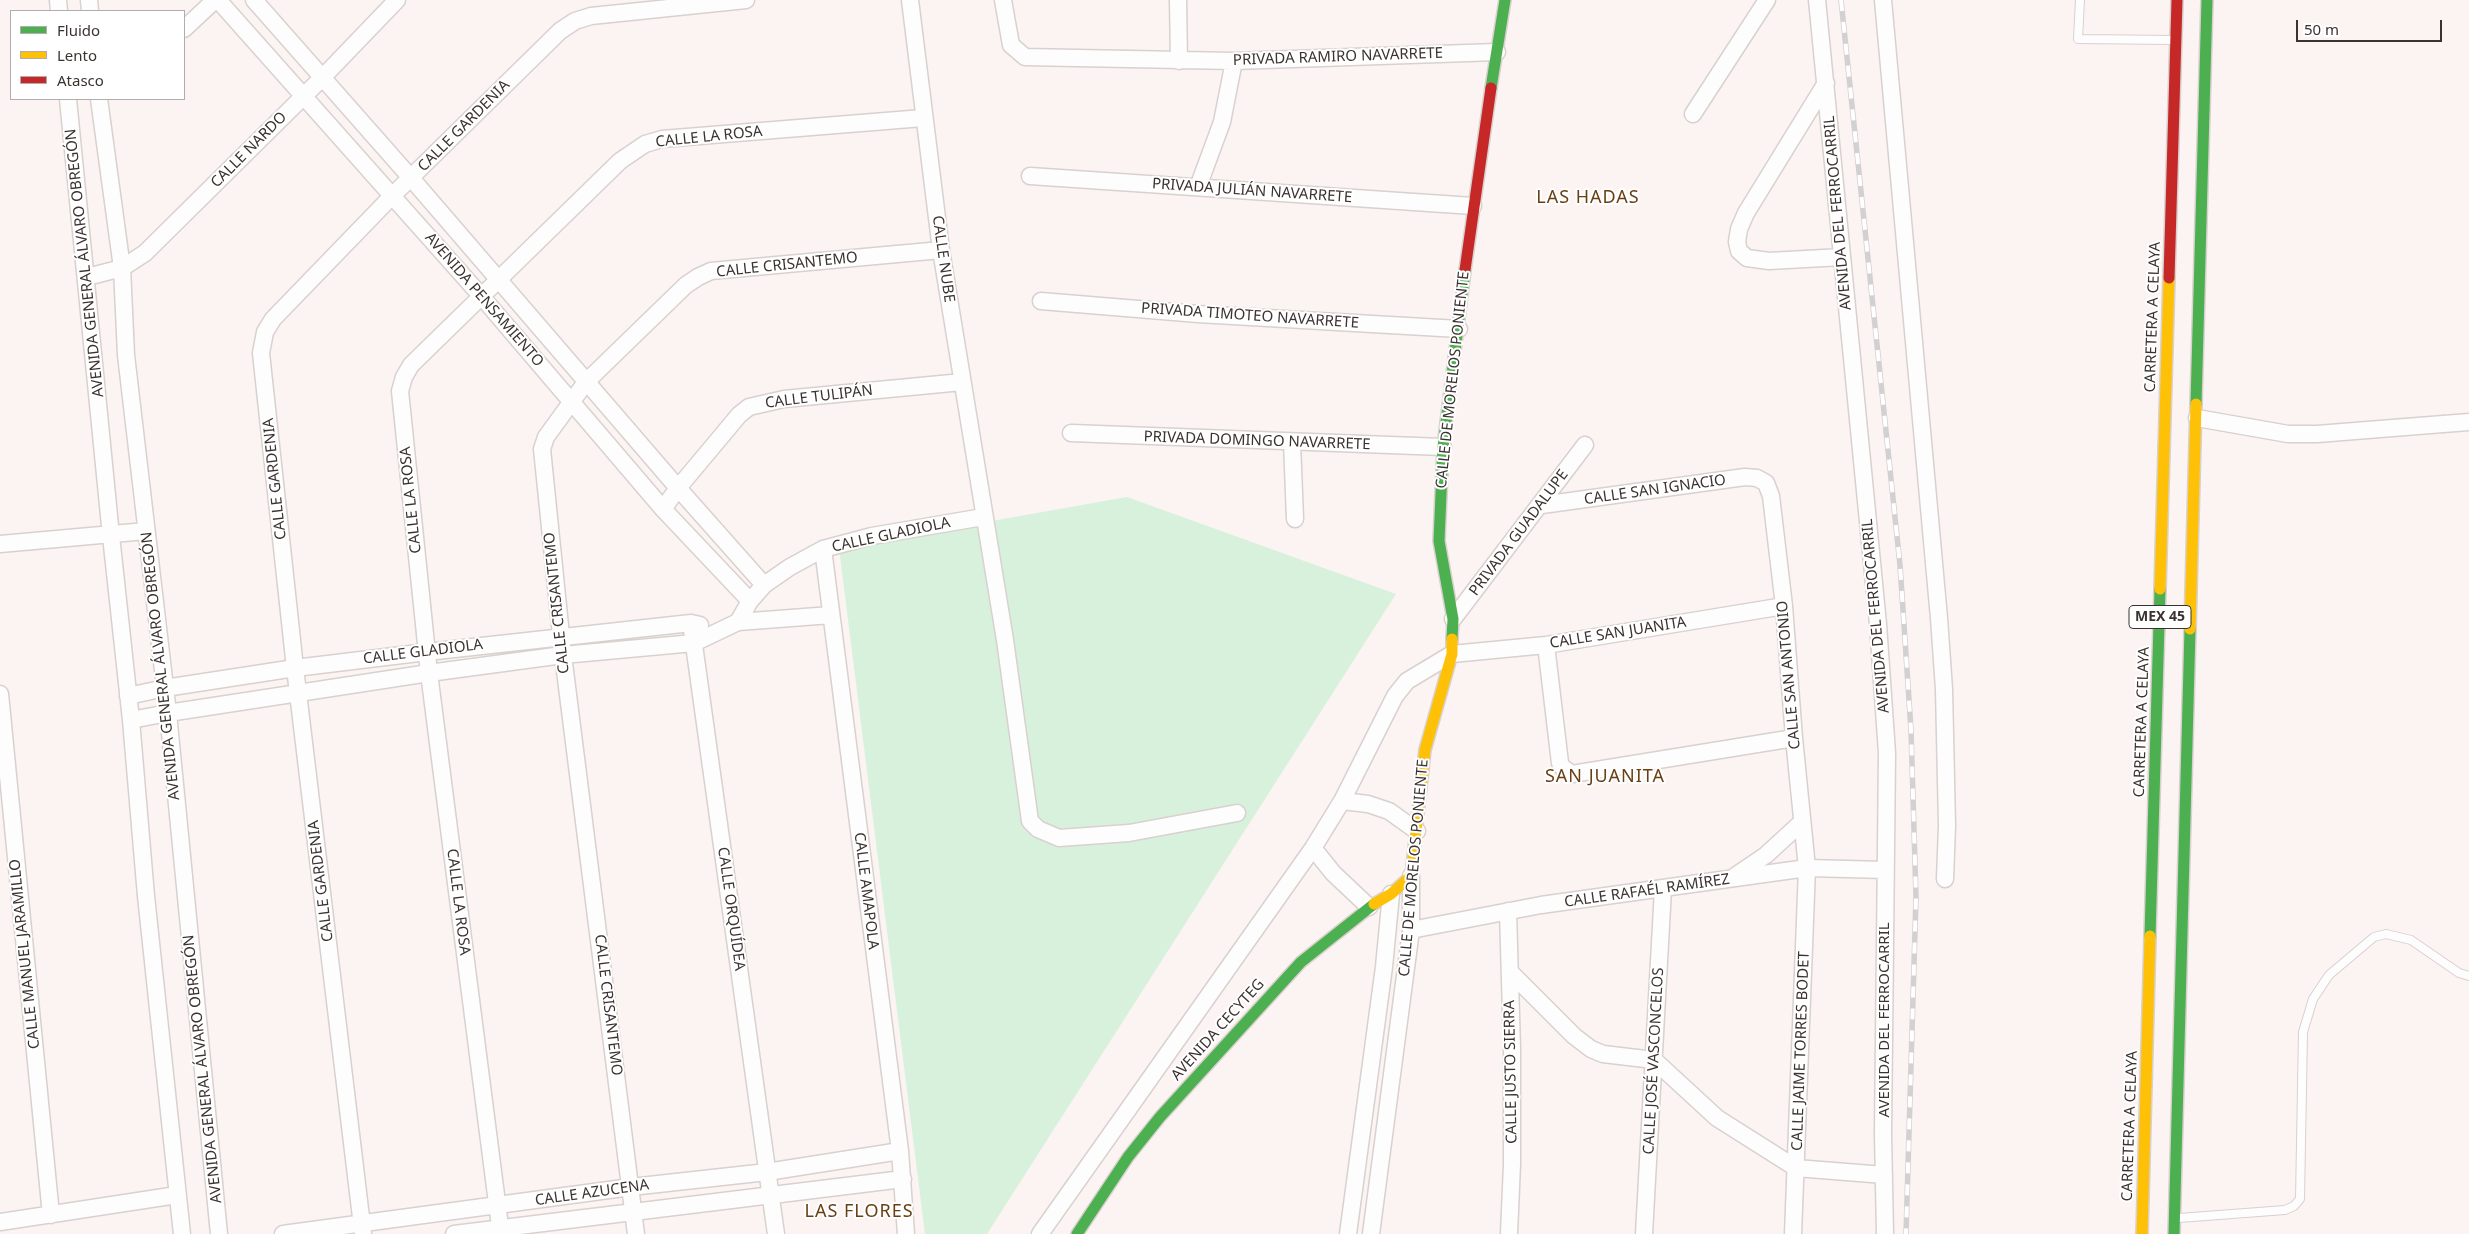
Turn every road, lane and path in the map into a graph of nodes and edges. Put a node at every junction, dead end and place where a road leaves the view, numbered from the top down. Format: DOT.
graph roads {
  1 [pos="216,0"];
  2 [pos="254,0"];
  3 [pos="396,0"];
  4 [pos="746,0"];
  5 [pos="910,0"];
  6 [pos="1003,0"];
  7 [pos="1178,0"];
  8 [pos="1505,0"];
  9 [pos="1767,0"];
  10 [pos="1817,0"];
  11 [pos="1882,0"];
  12 [pos="2080,0"];
  13 [pos="2177,0"];
  14 [pos="2207,0"];
  15 [pos="185,28"];
  16 [pos="2176,40"];
  17 [pos="1497,52"];
  18 [pos="1179,61"];
  19 [pos="1234,61"];
  20 [pos="322,78"];
  21 [pos="1826,83"];
  22 [pos="303,96"];
  23 [pos="68,100"];
  24 [pos="103,101"];
  25 [pos="1693,114"];
  26 [pos="923,118"];
  27 [pos="1030,176"];
  28 [pos="412,178"];
  29 [pos="1198,187"];
  30 [pos="392,196"];
  31 [pos="1473,206"];
  32 [pos="941,250"];
  33 [pos="1842,257"];
  34 [pos="122,268"];
  35 [pos="87,277"];
  36 [pos="498,281"];
  37 [pos="482,297"];
  38 [pos="1041,301"];
  39 [pos="1459,329"];
  40 [pos="586,382"];
  41 [pos="962,382"];
  42 [pos="571,400"];
  43 [pos="2197,418"];
  44 [pos="2469,422"];
  45 [pos="1071,433"];
  46 [pos="1292,442"];
  47 [pos="1585,446"];
  48 [pos="1443,447"];
  49 [pos="1766,483"];
  50 [pos="678,488"];
  51 [pos="1542,505"];
  52 [pos="663,509"];
  53 [pos="983,517"];
  54 [pos="1294,519"];
  55 [pos="146,531"];
  56 [pos="111,536"];
  57 [pos="0,544"];
  58 [pos="823,549"];
  59 [pos="764,585"];
  60 [pos="750,601"];
  61 [pos="1784,606"];
  62 [pos="831,615"];
  63 [pos="1453,619"];
  64 [pos="738,622"];
  65 [pos="691,623"];
  66 [pos="719,630"];
  67 [pos="560,636"];
  68 [pos="694,643"];
  69 [pos="1546,645"];
  70 [pos="427,652"];
  71 [pos="1452,654"];
  72 [pos="562,656"];
  73 [pos="295,668"];
  74 [pos="429,673"];
  75 [pos="165,688"];
  76 [pos="298,692"];
  77 [pos="0,694"];
  78 [pos="128,696"];
  79 [pos="168,713"];
  80 [pos="131,720"];
  81 [pos="1794,738"];
  82 [pos="1342,802"];
  83 [pos="5,803"];
  84 [pos="1237,813"];
  85 [pos="1802,822"];
  86 [pos="1417,831"];
  87 [pos="1313,848"];
  88 [pos="1807,868"];
  89 [pos="1885,870"];
  90 [pos="1411,876"];
  91 [pos="1731,879"];
  92 [pos="1945,879"];
  93 [pos="1664,889"];
  94 [pos="1392,894"];
  95 [pos="1369,907"];
  96 [pos="1508,910"];
  97 [pos="1411,930"];
  98 [pos="1510,972"];
  99 [pos="2469,976"];
  100 [pos="1654,1060"];
  101 [pos="900,1151"];
  102 [pos="1360,1151"];
  103 [pos="1381,1155"];
  104 [pos="1796,1168"];
  105 [pos="767,1172"];
  106 [pos="1884,1175"];
  107 [pos="903,1179"];
  108 [pos="631,1187"];
  109 [pos="177,1195"];
  110 [pos="771,1195"];
  111 [pos="496,1206"];
  112 [pos="634,1210"];
  113 [pos="51,1215"];
  114 [pos="2174,1219"];
  115 [pos="0,1222"];
  116 [pos="362,1228"];
  117 [pos="500,1231"];
  118 [pos="182,1234"];
  119 [pos="220,1234"];
  120 [pos="283,1234"];
  121 [pos="454,1234"];
  122 [pos="636,1234"];
  123 [pos="776,1234"];
  124 [pos="906,1234"];
  125 [pos="1040,1234"];
  126 [pos="1077,1234"];
  127 [pos="1348,1234"];
  128 [pos="1371,1234"];
  129 [pos="1509,1234"];
  130 [pos="1644,1234"];
  131 [pos="1794,1234"];
  132 [pos="1885,1234"];
  133 [pos="2142,1234"];
  134 [pos="2174,1234"];
  1 -- 15 [label="street"];
  1 -- 22 [label="street, AVENIDA PENSAMIENTO"];
  2 -- 20 [label="street, AVENIDA PENSAMIENTO"];
  3 -- 20 [label="street, CALLE NARDO"];
  4 -- 28 [label="street, CALLE GARDENIA"];
  5 -- 26 [label="street, CALLE NUBE"];
  6 -- 18 [label="street, PRIVADA RAMIRO NAVARRETE"];
  7 -- 18 [label="street"];
  8 -- 17 [label="main road, CALLE DE MORELOS PONIENTE"];
  9 -- 25 [label="street"];
  10 -- 21 [label="street, AVENIDA DEL FERROCARRIL"];
  11 -- 92 [label="street"];
  12 -- 16 [label="lane"];
  13 -- 16 [label="main road, CARRETERA A CELAYA / MEX 45"];
  14 -- 43 [label="main road, MEX 45"];
  16 -- 133 [label="main road, CARRETERA A CELAYA / MEX 45"];
  17 -- 19 [label="street, PRIVADA RAMIRO NAVARRETE"];
  17 -- 31 [label="main road, CALLE DE MORELOS PONIENTE"];
  18 -- 19 [label="street, PRIVADA RAMIRO NAVARRETE"];
  19 -- 29 [label="street"];
  20 -- 22 [label="street, CALLE NARDO"];
  20 -- 28 [label="street, AVENIDA PENSAMIENTO"];
  21 -- 33 [label="street, AVENIDA DEL FERROCARRIL"];
  21 -- 33 [label="street"];
  22 -- 30 [label="street, AVENIDA PENSAMIENTO"];
  22 -- 34 [label="street, CALLE NARDO"];
  23 -- 35 [label="street, AVENIDA GENERAL ÁLVARO OBREGÓN"];
  24 -- 34 [label="street, AVENIDA GENERAL ÁLVARO OBREGÓN"];
  26 -- 32 [label="street, CALLE NUBE"];
  26 -- 36 [label="street, CALLE LA ROSA"];
  27 -- 29 [label="street, PRIVADA JULIÁN NAVARRETE"];
  28 -- 30 [label="street, CALLE GARDENIA"];
  28 -- 36 [label="street, AVENIDA PENSAMIENTO"];
  29 -- 31 [label="street, PRIVADA JULIÁN NAVARRETE"];
  30 -- 37 [label="street, AVENIDA PENSAMIENTO"];
  30 -- 73 [label="street, CALLE GARDENIA"];
  31 -- 39 [label="main road, CALLE DE MORELOS PONIENTE"];
  32 -- 40 [label="street, CALLE CRISANTEMO"];
  32 -- 41 [label="street, CALLE NUBE"];
  33 -- 89 [label="street, AVENIDA DEL FERROCARRIL"];
  34 -- 35 [label="street, CALLE NARDO"];
  34 -- 55 [label="street, AVENIDA GENERAL ÁLVARO OBREGÓN"];
  35 -- 56 [label="street, AVENIDA GENERAL ÁLVARO OBREGÓN"];
  36 -- 37 [label="street, CALLE LA ROSA"];
  36 -- 40 [label="street, AVENIDA PENSAMIENTO"];
  37 -- 42 [label="street, AVENIDA PENSAMIENTO"];
  37 -- 70 [label="street, CALLE LA ROSA"];
  38 -- 39 [label="street, PRIVADA TIMOTEO NAVARRETE"];
  39 -- 48 [label="main road, CALLE DE MORELOS PONIENTE"];
  40 -- 42 [label="street, CALLE CRISANTEMO"];
  40 -- 50 [label="street, AVENIDA PENSAMIENTO"];
  41 -- 50 [label="street, CALLE TULIPÁN"];
  41 -- 53 [label="street, CALLE NUBE"];
  42 -- 52 [label="street, AVENIDA PENSAMIENTO"];
  42 -- 67 [label="street, CALLE CRISANTEMO"];
  43 -- 44 [label="street"];
  43 -- 114 [label="main road, MEX 45"];
  45 -- 46 [label="street, PRIVADA DOMINGO NAVARRETE"];
  46 -- 48 [label="street, PRIVADA DOMINGO NAVARRETE"];
  46 -- 54 [label="street"];
  47 -- 51 [label="street, PRIVADA GUADALUPE"];
  48 -- 63 [label="main road, CALLE DE MORELOS PONIENTE"];
  49 -- 51 [label="street, CALLE SAN IGNACIO"];
  49 -- 61 [label="street, CALLE SAN ANTONIO"];
  50 -- 52 [label="street, CALLE TULIPÁN"];
  50 -- 59 [label="street, AVENIDA PENSAMIENTO"];
  51 -- 63 [label="street, PRIVADA GUADALUPE"];
  52 -- 60 [label="street, AVENIDA PENSAMIENTO"];
  53 -- 58 [label="street, CALLE GLADIOLA"];
  53 -- 84 [label="street, CALLE NUBE"];
  55 -- 56 [label="street"];
  55 -- 75 [label="street, AVENIDA GENERAL ÁLVARO OBREGÓN"];
  56 -- 57 [label="street"];
  56 -- 78 [label="street, AVENIDA GENERAL ÁLVARO OBREGÓN"];
  58 -- 59 [label="street, CALLE GLADIOLA"];
  58 -- 62 [label="street, CALLE AMAPOLA"];
  59 -- 60 [label="street, CALLE GLADIOLA"];
  60 -- 64 [label="street, CALLE GLADIOLA"];
  61 -- 69 [label="street, CALLE SAN JUANITA"];
  61 -- 81 [label="street, CALLE SAN ANTONIO"];
  62 -- 64 [label="street, CALLE GLADIOLA"];
  62 -- 101 [label="street, CALLE AMAPOLA"];
  63 -- 71 [label="main road, CALLE DE MORELOS PONIENTE"];
  64 -- 66 [label="street, CALLE GLADIOLA"];
  65 -- 66 [label="street, CALLE GLADIOLA"];
  65 -- 67 [label="street, CALLE GLADIOLA"];
  65 -- 68 [label="street, CALLE ORQUÍDEA"];
  66 -- 68 [label="street, CALLE GLADIOLA"];
  67 -- 70 [label="street, CALLE GLADIOLA"];
  67 -- 72 [label="street, CALLE CRISANTEMO"];
  68 -- 72 [label="street, CALLE GLADIOLA"];
  68 -- 105 [label="street, CALLE ORQUÍDEA"];
  69 -- 71 [label="street, CALLE SAN JUANITA"];
  69 -- 81 [label="street"];
  70 -- 73 [label="street, CALLE GLADIOLA"];
  70 -- 74 [label="street, CALLE LA ROSA"];
  71 -- 82 [label="street"];
  71 -- 86 [label="main road, CALLE DE MORELOS PONIENTE"];
  72 -- 74 [label="street, CALLE GLADIOLA"];
  72 -- 108 [label="street, CALLE CRISANTEMO"];
  73 -- 75 [label="street, CALLE GLADIOLA"];
  73 -- 76 [label="street, CALLE GARDENIA"];
  74 -- 76 [label="street, CALLE GLADIOLA"];
  74 -- 111 [label="street, CALLE LA ROSA"];
  75 -- 78 [label="street, CALLE GLADIOLA"];
  75 -- 79 [label="street, AVENIDA GENERAL ÁLVARO OBREGÓN"];
  76 -- 79 [label="street, CALLE GLADIOLA"];
  76 -- 116 [label="street, CALLE GARDENIA"];
  77 -- 83 [label="street, CALLE MANUEL JARAMILLO"];
  78 -- 80 [label="street, AVENIDA GENERAL ÁLVARO OBREGÓN"];
  79 -- 80 [label="street, CALLE GLADIOLA"];
  79 -- 119 [label="street, AVENIDA GENERAL ÁLVARO OBREGÓN"];
  80 -- 109 [label="street, AVENIDA GENERAL ÁLVARO OBREGÓN"];
  81 -- 85 [label="street, CALLE SAN ANTONIO"];
  82 -- 86 [label="street"];
  82 -- 87 [label="street"];
  83 -- 113 [label="street, CALLE MANUEL JARAMILLO"];
  85 -- 88 [label="street, CALLE SAN ANTONIO"];
  85 -- 91 [label="street"];
  86 -- 90 [label="main road, CALLE DE MORELOS PONIENTE"];
  87 -- 95 [label="street"];
  87 -- 125 [label="street"];
  88 -- 89 [label="street, CALLE RAFAÉL RAMÍREZ"];
  88 -- 91 [label="street, CALLE RAFAÉL RAMÍREZ"];
  88 -- 104 [label="street, CALLE JAIME TORRES BODET"];
  89 -- 106 [label="street, AVENIDA DEL FERROCARRIL"];
  90 -- 94 [label="main road, AVENIDA CECYTEG"];
  90 -- 97 [label="street, CALLE DE MORELOS PONIENTE"];
  91 -- 93 [label="street, CALLE RAFAÉL RAMÍREZ"];
  93 -- 96 [label="street, CALLE RAFAÉL RAMÍREZ"];
  93 -- 100 [label="street, CALLE JOSÉ VASCONCELOS"];
  94 -- 95 [label="main road, AVENIDA CECYTEG"];
  94 -- 102 [label="street, CALLE DE MORELOS PONIENTE"];
  95 -- 126 [label="main road, AVENIDA CECYTEG"];
  96 -- 97 [label="street, CALLE RAFAÉL RAMÍREZ"];
  96 -- 98 [label="street, CALLE JUSTO SIERRA"];
  97 -- 103 [label="street, CALLE DE MORELOS PONIENTE"];
  98 -- 100 [label="street"];
  98 -- 129 [label="street, CALLE JUSTO SIERRA"];
  99 -- 114 [label="lane"];
  100 -- 104 [label="street"];
  100 -- 130 [label="street, CALLE JOSÉ VASCONCELOS"];
  101 -- 105 [label="street, CALLE AZUCENA"];
  101 -- 107 [label="street, CALLE AMAPOLA"];
  102 -- 103 [label="street"];
  102 -- 127 [label="street, CALLE DE MORELOS PONIENTE"];
  103 -- 128 [label="street, CALLE DE MORELOS PONIENTE"];
  104 -- 106 [label="street"];
  104 -- 131 [label="street, CALLE JAIME TORRES BODET"];
  105 -- 108 [label="street, CALLE AZUCENA"];
  105 -- 110 [label="street, CALLE ORQUÍDEA"];
  106 -- 132 [label="street, AVENIDA DEL FERROCARRIL"];
  107 -- 110 [label="street, CALLE AZUCENA"];
  107 -- 124 [label="street, CALLE AMAPOLA"];
  108 -- 111 [label="street, CALLE AZUCENA"];
  108 -- 112 [label="street, CALLE CRISANTEMO"];
  109 -- 113 [label="street"];
  109 -- 118 [label="street, AVENIDA GENERAL ÁLVARO OBREGÓN"];
  110 -- 112 [label="street, CALLE AZUCENA"];
  110 -- 123 [label="street, CALLE ORQUÍDEA"];
  111 -- 116 [label="street, CALLE AZUCENA"];
  111 -- 117 [label="street, CALLE LA ROSA"];
  112 -- 117 [label="street, CALLE AZUCENA"];
  112 -- 122 [label="street, CALLE CRISANTEMO"];
  113 -- 115 [label="street"];
  114 -- 134 [label="main road, MEX 45"];
  116 -- 120 [label="street, CALLE AZUCENA"];
  117 -- 121 [label="street, CALLE AZUCENA"];
}
